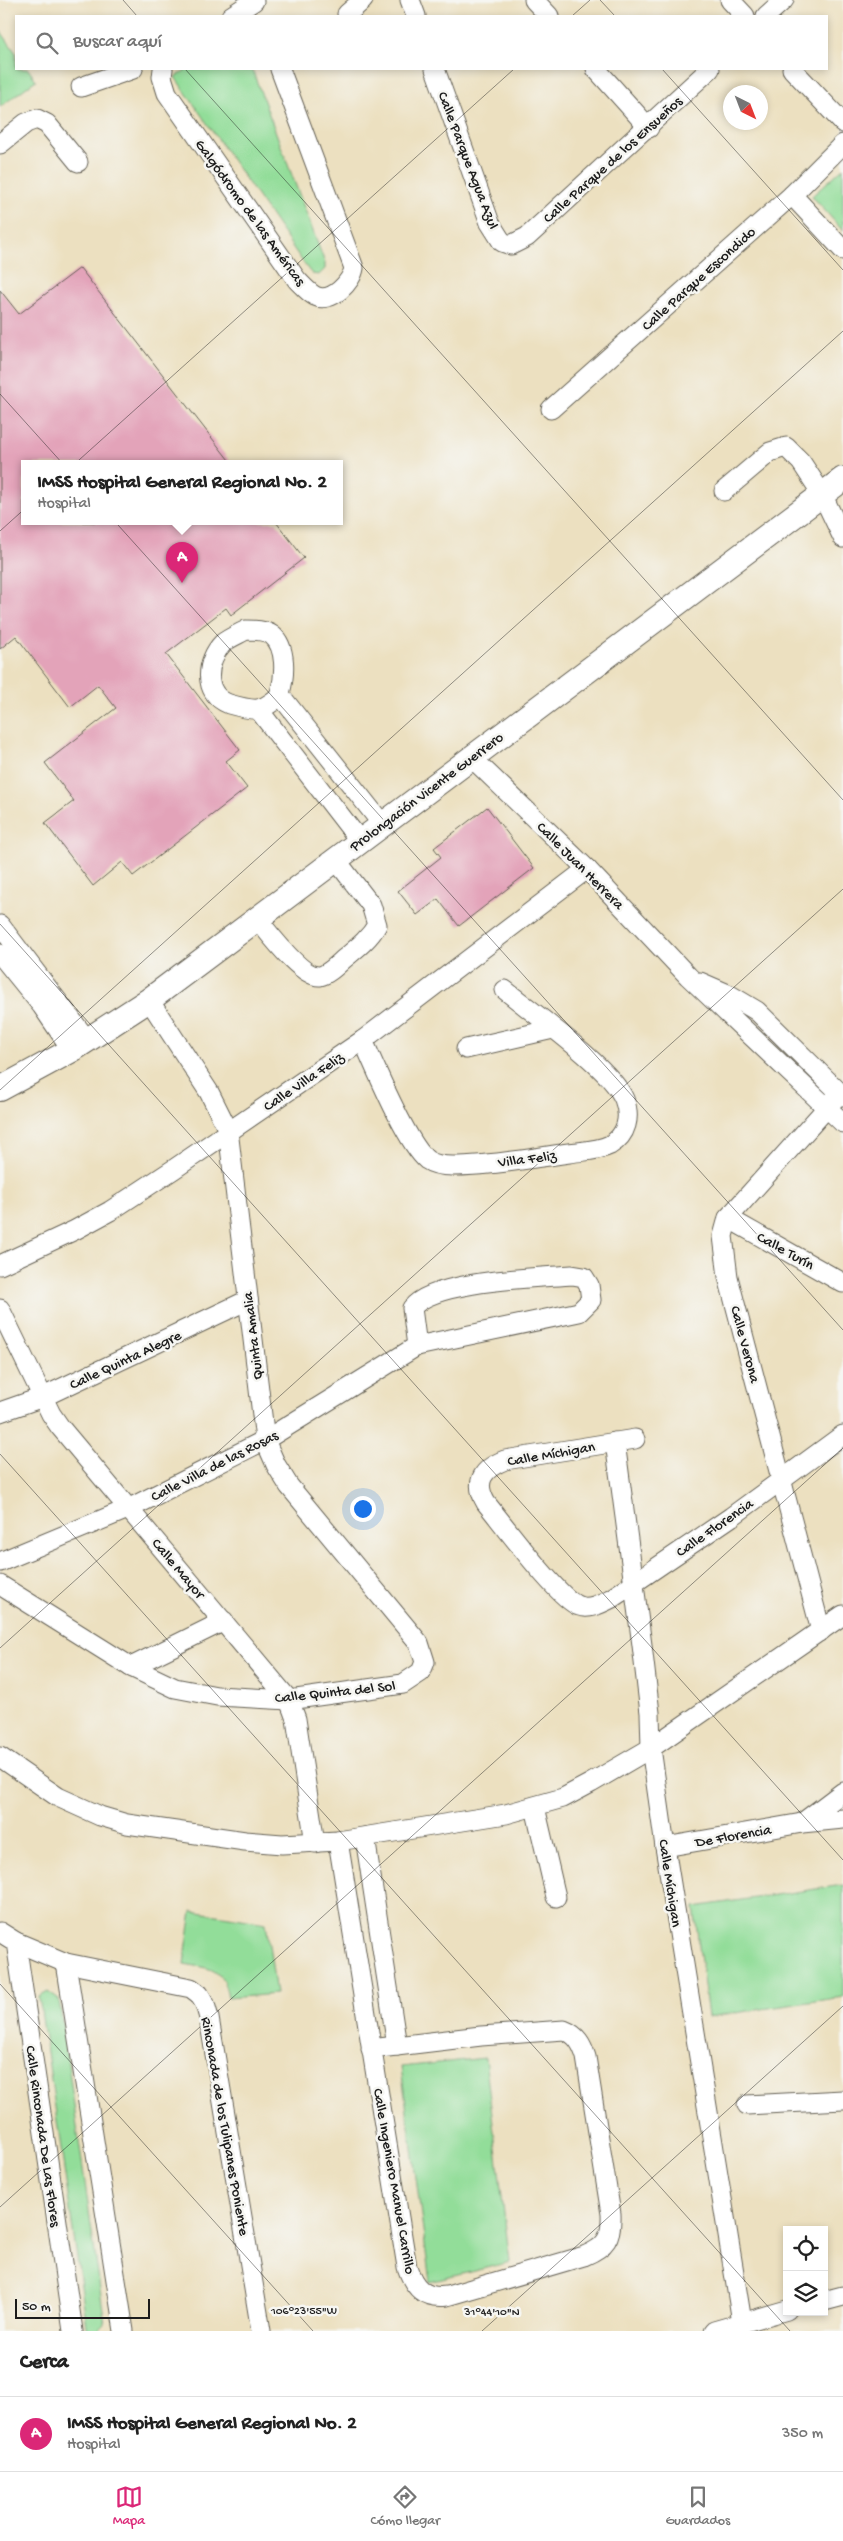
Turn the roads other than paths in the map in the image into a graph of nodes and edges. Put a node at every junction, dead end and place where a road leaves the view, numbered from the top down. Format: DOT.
graph roads {
  1 [pos="253,0"];
  2 [pos="363,0"];
  3 [pos="410,0"];
  4 [pos="534,0"];
  5 [pos="730,0"];
  6 [pos="784,0"];
  7 [pos="347,14"];
  8 [pos="233,15"];
  9 [pos="260,15"];
  10 [pos="416,15"];
  11 [pos="548,15"];
  12 [pos="744,15"];
  13 [pos="767,15"];
  14 [pos="129,70"];
  15 [pos="280,70"];
  16 [pos="434,70"];
  17 [pos="597,70"];
  18 [pos="709,70"];
  19 [pos="793,70"];
  20 [pos="163,73"];
  21 [pos="81,87"];
  22 [pos="843,123"];
  23 [pos="649,128"];
  24 [pos="0,144"];
  25 [pos="843,144"];
  26 [pos="78,162"];
  27 [pos="792,195"];
  28 [pos="511,245"];
  29 [pos="843,250"];
  30 [pos="551,409"];
  31 [pos="843,479"];
  32 [pos="724,491"];
  33 [pos="822,494"];
  34 [pos="843,538"];
  35 [pos="280,694"];
  36 [pos="258,709"];
  37 [pos="471,757"];
  38 [pos="382,824"];
  39 [pos="360,841"];
  40 [pos="336,860"];
  41 [pos="587,869"];
  42 [pos="258,920"];
  43 [pos="0,925"];
  44 [pos="9,964"];
  45 [pos="688,976"];
  46 [pos="505,990"];
  47 [pos="149,1000"];
  48 [pos="554,1029"];
  49 [pos="363,1040"];
  50 [pos="80,1045"];
  51 [pos="466,1048"];
  52 [pos="0,1088"];
  53 [pos="842,1094"];
  54 [pos="828,1110"];
  55 [pos="843,1123"];
  56 [pos="228,1130"];
  57 [pos="728,1218"];
  58 [pos="0,1265"];
  59 [pos="843,1283"];
  60 [pos="248,1300"];
  61 [pos="0,1309"];
  62 [pos="417,1346"];
  63 [pos="43,1397"];
  64 [pos="0,1412"];
  65 [pos="843,1435"];
  66 [pos="635,1439"];
  67 [pos="265,1440"];
  68 [pos="615,1442"];
  69 [pos="782,1479"];
  70 [pos="130,1508"];
  71 [pos="0,1562"];
  72 [pos="634,1583"];
  73 [pos="0,1585"];
  74 [pos="580,1607"];
  75 [pos="843,1616"];
  76 [pos="224,1621"];
  77 [pos="821,1631"];
  78 [pos="419,1643"];
  79 [pos="131,1667"];
  80 [pos="289,1700"];
  81 [pos="651,1748"];
  82 [pos="0,1757"];
  83 [pos="843,1792"];
  84 [pos="535,1807"];
  85 [pos="843,1818"];
  86 [pos="802,1823"];
  87 [pos="365,1837"];
  88 [pos="338,1841"];
  89 [pos="316,1843"];
  90 [pos="665,1847"];
  91 [pos="556,1897"];
  92 [pos="8,1937"];
  93 [pos="66,1962"];
  94 [pos="397,2046"];
  95 [pos="371,2049"];
  96 [pos="843,2100"];
  97 [pos="746,2105"];
  98 [pos="843,2296"];
  99 [pos="828,2300"];
  100 [pos="783,2311"];
  101 [pos="742,2322"];
  102 [pos="73,2331"];
  103 [pos="124,2331"];
  104 [pos="261,2331"];
  105 [pos="714,2331"];
  1 -- 8 [label="street"];
  1 -- 9 [label="street"];
  2 -- 7 [label="street"];
  3 -- 10 [label="street"];
  4 -- 11 [label="street"];
  5 -- 12 [label="street"];
  6 -- 13 [label="street"];
  14 -- 21 [label="street"];
  15 -- 20 [label="street, Galgódromo de las Américas"];
  16 -- 28 [label="street, Calle Parque Agua Azul"];
  17 -- 23 [label="street"];
  18 -- 23 [label="street, Calle Parque de los Ensueños"];
  19 -- 22 [label="street"];
  23 -- 28 [label="street, Calle Parque de los Ensueños"];
  24 -- 26 [label="street"];
  25 -- 27 [label="street, Calle Parque Escondido"];
  27 -- 29 [label="street"];
  27 -- 30 [label="street, Calle Parque Escondido"];
  31 -- 33 [label="main road, Prolongación Vicente Guerrero"];
  32 -- 33 [label="street"];
  33 -- 34 [label="street"];
  33 -- 37 [label="main road, Prolongación Vicente Guerrero"];
  35 -- 36 [label="street"];
  35 -- 36 [label="street"];
  35 -- 38 [label="street"];
  36 -- 39 [label="street"];
  37 -- 38 [label="main road, Prolongación Vicente Guerrero"];
  37 -- 41 [label="street, Calle Juan Herrera"];
  38 -- 39 [label="main road, Prolongación Vicente Guerrero"];
  39 -- 40 [label="main road, Prolongación Vicente Guerrero"];
  40 -- 42 [label="main road, Prolongación Vicente Guerrero"];
  40 -- 42 [label="street"];
  41 -- 45 [label="street, Calle Juan Herrera"];
  41 -- 49 [label="street, Calle Villa Feliz"];
  42 -- 47 [label="main road, Prolongación Vicente Guerrero"];
  43 -- 44 [label="street"];
  44 -- 50 [label="street"];
  45 -- 53 [label="street, Calle Juan Herrera"];
  45 -- 54 [label="street, Calle Juan Herrera"];
  46 -- 48 [label="street, Villa Feliz"];
  47 -- 50 [label="main road, Prolongación Vicente Guerrero"];
  47 -- 56 [label="street, Quinta Amalia"];
  48 -- 49 [label="street, Villa Feliz"];
  48 -- 51 [label="street"];
  49 -- 56 [label="street, Calle Villa Feliz"];
  50 -- 52 [label="main road, Prolongación Vicente Guerrero"];
  53 -- 54 [label="street"];
  54 -- 55 [label="street, Calle Juan Herrera"];
  54 -- 57 [label="street"];
  56 -- 58 [label="street, Calle Villa Feliz"];
  56 -- 60 [label="street, Quinta Amalia"];
  57 -- 59 [label="street, Calle Turín"];
  57 -- 69 [label="street, Calle Verona"];
  60 -- 63 [label="street, Calle Quinta Alegre"];
  60 -- 67 [label="street, Quinta Amalia"];
  61 -- 63 [label="street, Calle Mayor"];
  62 -- 62 [label="street, Calle Villa de las Rosas"];
  62 -- 67 [label="street, Calle Villa de las Rosas"];
  63 -- 64 [label="street, Calle Quinta Alegre"];
  63 -- 70 [label="street, Calle Mayor"];
  65 -- 69 [label="street, Calle Florencia"];
  66 -- 68 [label="street, Calle Míchigan"];
  67 -- 70 [label="street, Calle Villa de las Rosas"];
  67 -- 78 [label="street, Quinta Amalia"];
  68 -- 72 [label="street, Calle Míchigan"];
  68 -- 74 [label="street, Calle Míchigan"];
  69 -- 72 [label="street, Calle Florencia"];
  69 -- 77 [label="street, Calle Verona"];
  70 -- 71 [label="street, Calle Villa de las Rosas"];
  70 -- 76 [label="street, Calle Mayor"];
  72 -- 74 [label="street, Calle Florencia"];
  72 -- 81 [label="street, Calle Míchigan"];
  73 -- 79 [label="street, Calle Quinta del Sol"];
  75 -- 77 [label="street"];
  76 -- 79 [label="street"];
  76 -- 80 [label="street, Calle Mayor"];
  77 -- 81 [label="street"];
  78 -- 80 [label="street, Calle Quinta del Sol"];
  79 -- 80 [label="street, Calle Quinta del Sol"];
  80 -- 89 [label="street, Calle Mayor"];
  81 -- 84 [label="street"];
  81 -- 90 [label="street, Calle Míchigan"];
  82 -- 89 [label="street"];
  83 -- 86 [label="street, De Florencia"];
  84 -- 87 [label="street"];
  84 -- 91 [label="street"];
  85 -- 86 [label="street, De Florencia"];
  86 -- 90 [label="street, De Florencia"];
  87 -- 88 [label="street"];
  87 -- 94 [label="street"];
  88 -- 89 [label="street"];
  88 -- 95 [label="street, Calle Ingeniero Manuel Carrillo"];
  90 -- 101 [label="street, Calle Míchigan"];
  92 -- 93 [label="street, Rinconada de los Tulipanes Poniente"];
  92 -- 102 [label="street, Calle Rinconada De Las Flores"];
  93 -- 103 [label="street"];
  93 -- 104 [label="street, Rinconada de los Tulipanes Poniente"];
  94 -- 95 [label="street, Calle Ingeniero Manuel Carrillo"];
  94 -- 95 [label="street, Calle Ingeniero Manuel Carrillo"];
  96 -- 97 [label="street"];
  98 -- 99 [label="street"];
  100 -- 101 [label="street"];
  101 -- 105 [label="street"];
}
